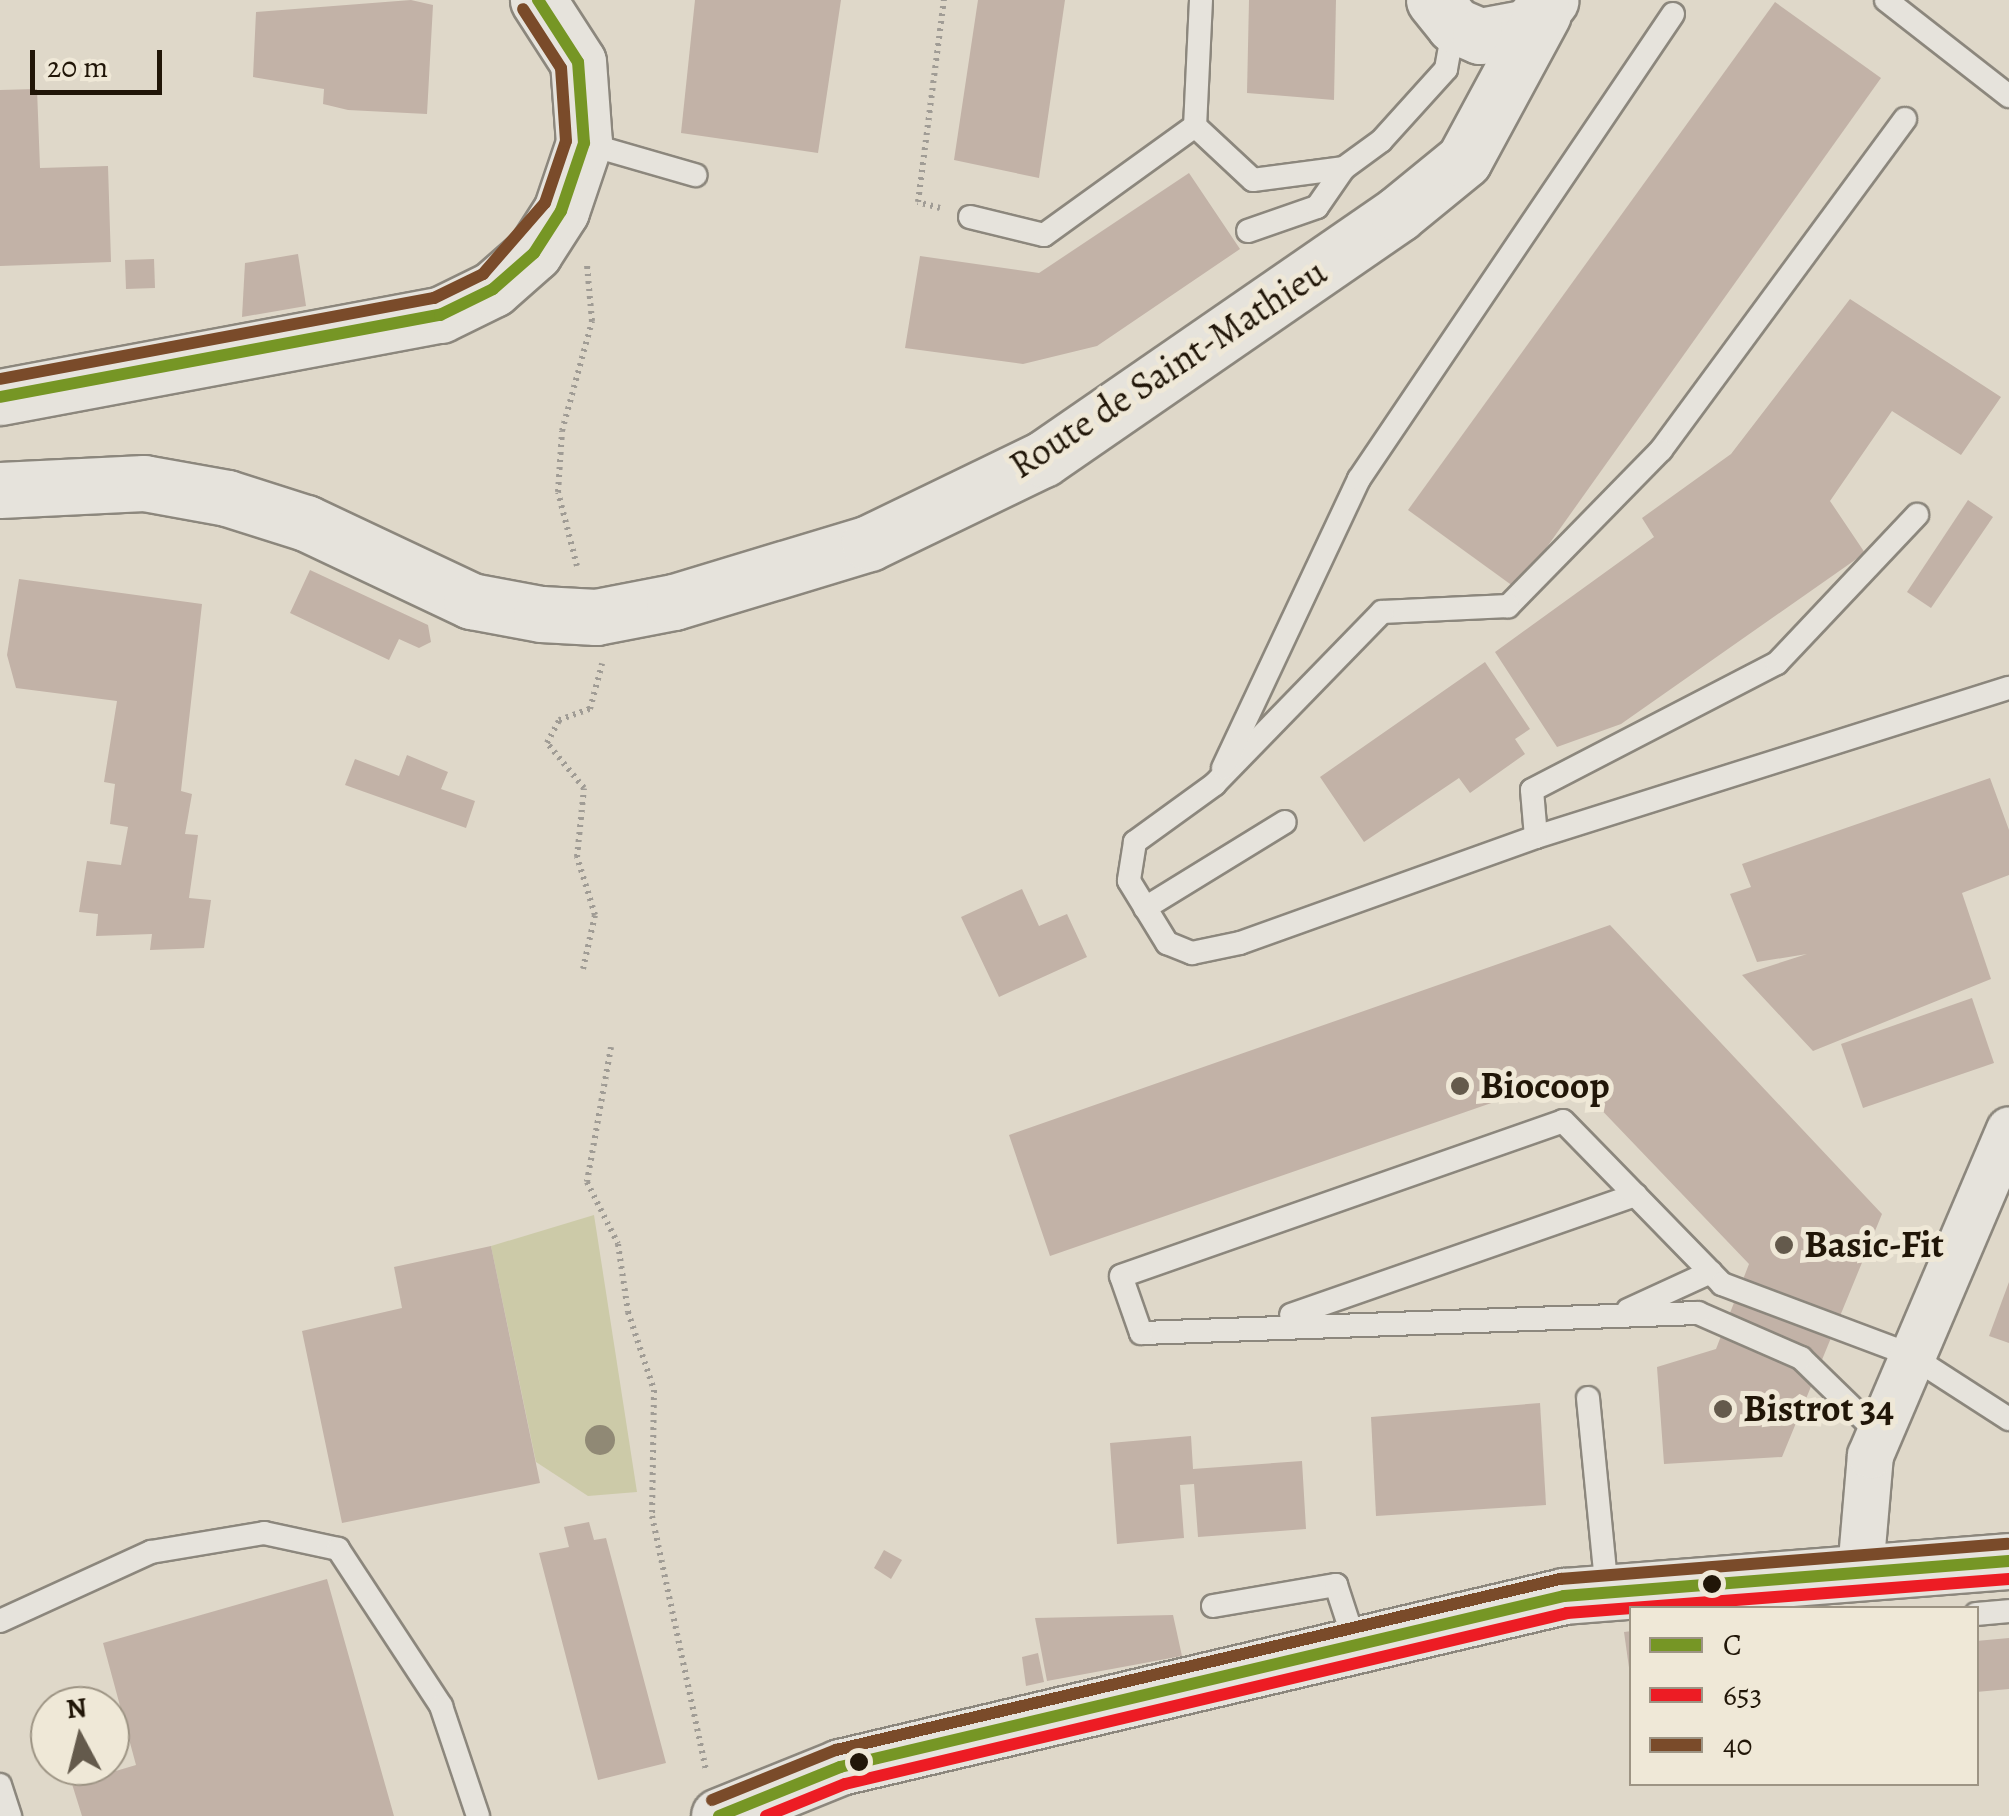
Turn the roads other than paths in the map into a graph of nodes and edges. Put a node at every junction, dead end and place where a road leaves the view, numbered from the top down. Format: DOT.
graph roads {
  1 [pos="538,0"];
  2 [pos="1201,0"];
  3 [pos="1886,0"];
  4 [pos="1547,7"];
  5 [pos="1444,13"];
  6 [pos="1673,14"];
  7 [pos="2009,96"];
  8 [pos="1905,119"];
  9 [pos="1195,126"];
  10 [pos="584,143"];
  11 [pos="1344,168"];
  12 [pos="695,175"];
  13 [pos="970,218"];
  14 [pos="1248,230"];
  15 [pos="0,397"];
  16 [pos="0,490"];
  17 [pos="1917,515"];
  18 [pos="2009,688"];
  19 [pos="1215,784"];
  20 [pos="1285,822"];
  21 [pos="1536,837"];
  22 [pos="1146,908"];
  23 [pos="2009,1130"];
  24 [pos="1636,1195"];
  25 [pos="1710,1272"];
  26 [pos="1616,1316"];
  27 [pos="1137,1321"];
  28 [pos="1908,1354"];
  29 [pos="1588,1398"];
  30 [pos="2009,1419"];
  31 [pos="1878,1432"];
  32 [pos="2009,1560"];
  33 [pos="1860,1571"];
  34 [pos="1607,1591"];
  35 [pos="1213,1606"];
  36 [pos="2009,1610"];
  37 [pos="1979,1614"];
  38 [pos="0,1621"];
  39 [pos="1355,1643"];
  40 [pos="0,1785"];
  41 [pos="713,1797"];
  42 [pos="10,1816"];
  43 [pos="478,1816"];
  1 -- 10 [label="main road"];
  2 -- 9 [label="lane"];
  3 -- 7 [label="lane"];
  4 -- 5 [label="main road"];
  4 -- 16 [label="main road, Route de Saint-Mathieu"];
  5 -- 11 [label="lane"];
  6 -- 19 [label="lane"];
  8 -- 19 [label="lane"];
  9 -- 11 [label="lane"];
  9 -- 13 [label="lane"];
  10 -- 12 [label="lane"];
  10 -- 15 [label="main road"];
  11 -- 14 [label="lane"];
  17 -- 21 [label="lane"];
  18 -- 21 [label="lane"];
  19 -- 22 [label="lane"];
  20 -- 22 [label="lane"];
  21 -- 22 [label="lane"];
  23 -- 28 [label="street"];
  24 -- 25 [label="lane"];
  24 -- 27 [label="lane"];
  24 -- 27 [label="lane"];
  25 -- 26 [label="lane"];
  25 -- 28 [label="lane"];
  26 -- 27 [label="lane"];
  26 -- 31 [label="lane"];
  28 -- 30 [label="lane"];
  28 -- 31 [label="street"];
  29 -- 34 [label="lane"];
  31 -- 33 [label="street"];
  32 -- 33 [label="main road"];
  33 -- 34 [label="main road"];
  34 -- 39 [label="main road"];
  35 -- 39 [label="lane"];
  36 -- 37 [label="lane"];
  38 -- 43 [label="lane"];
  39 -- 41 [label="main road"];
  40 -- 42 [label="lane"];
}
